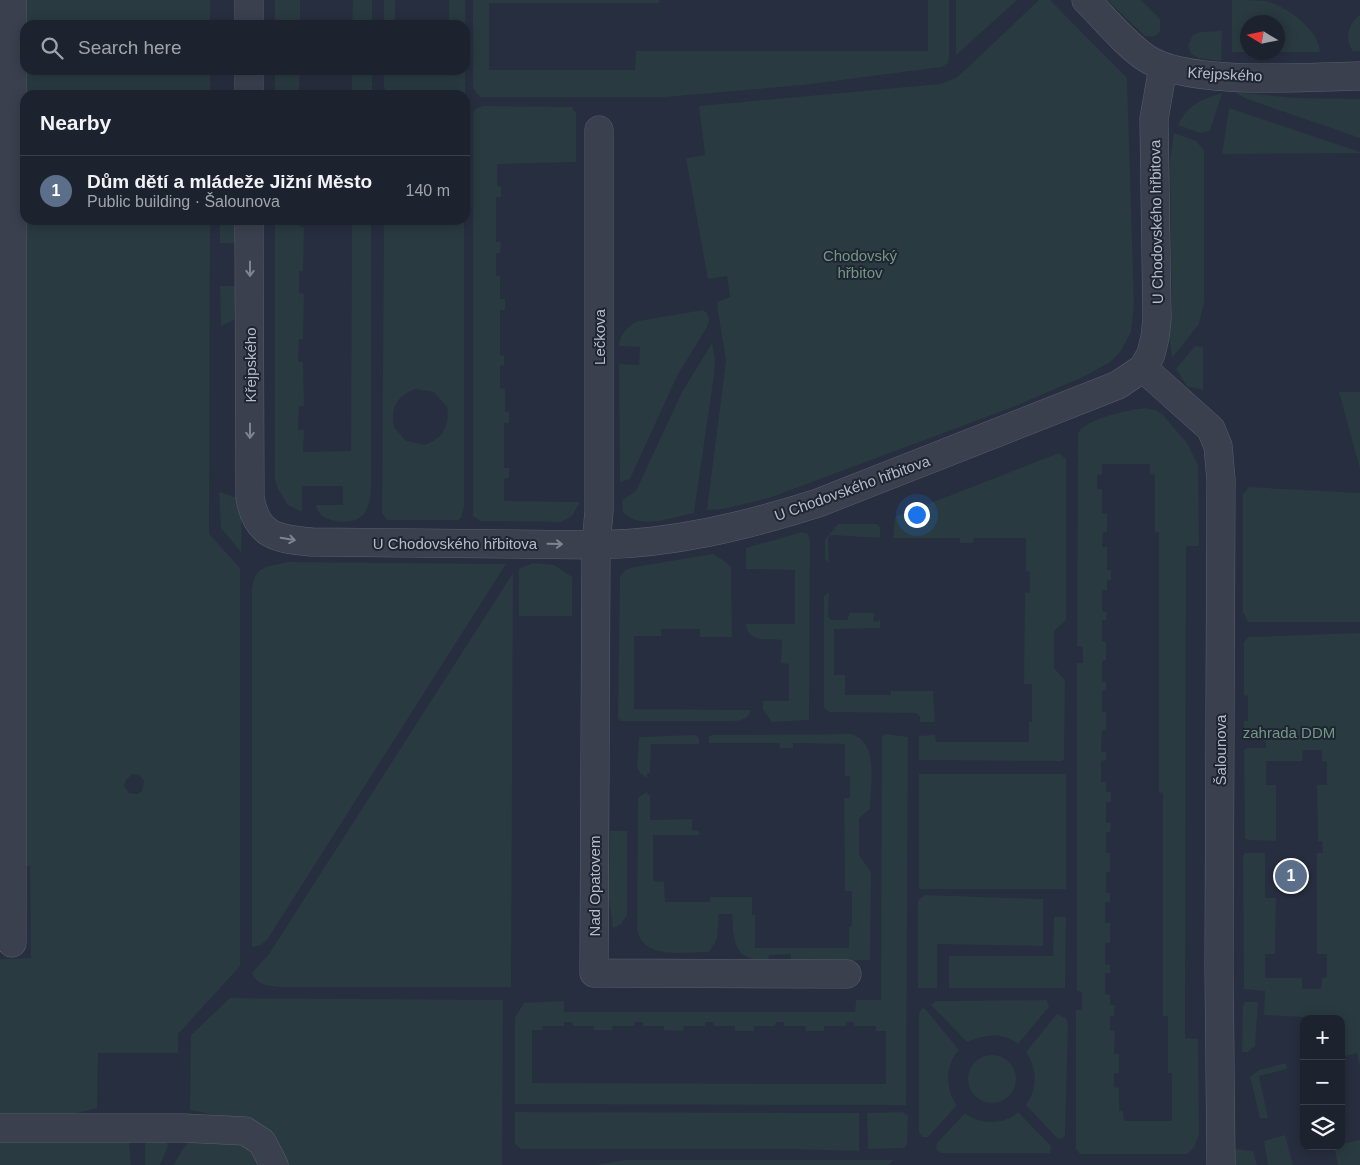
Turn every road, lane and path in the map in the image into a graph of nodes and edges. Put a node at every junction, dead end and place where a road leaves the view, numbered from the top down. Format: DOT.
graph roads {
  1 [pos="12,0"];
  2 [pos="248,0"];
  3 [pos="1086,0"];
  4 [pos="249,20"];
  5 [pos="1163,66"];
  6 [pos="249,75"];
  7 [pos="1360,76"];
  8 [pos="249,90"];
  9 [pos="599,130"];
  10 [pos="249,225"];
  11 [pos="1143,368"];
  12 [pos="252,510"];
  13 [pos="596,544"];
  14 [pos="12,943"];
  15 [pos="847,974"];
  16 [pos="0,1128"];
  17 [pos="274,1165"];
  18 [pos="1221,1165"];
  1 -- 14 [label="street"];
  2 -- 4 [label="street"];
  3 -- 5 [label="street, Křejpského"];
  5 -- 7 [label="street, Křejpského"];
  5 -- 11 [label="street, U Chodovského hřbitova"];
  6 -- 8 [label="street"];
  9 -- 13 [label="street, Lečkova"];
  10 -- 12 [label="street, Křejpského, one-way"];
  11 -- 13 [label="street, U Chodovského hřbitova"];
  11 -- 18 [label="street, Šalounova"];
  12 -- 13 [label="street, U Chodovského hřbitova, one-way"];
  13 -- 15 [label="street, Nad Opatovem"];
  16 -- 17 [label="street"];
}
